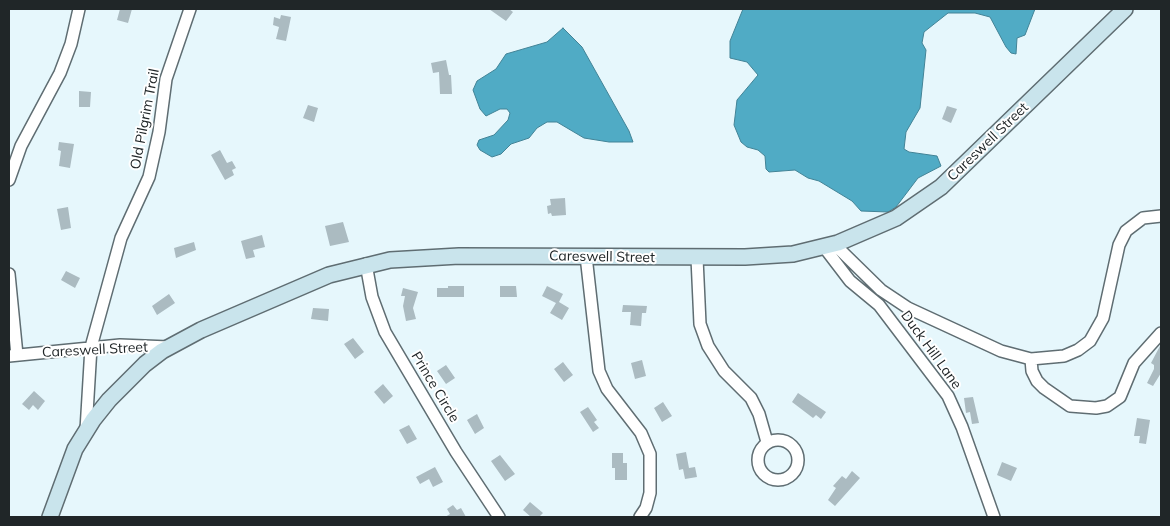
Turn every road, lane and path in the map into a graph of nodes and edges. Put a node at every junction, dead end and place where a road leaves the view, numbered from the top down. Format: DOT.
graph roads {
  1 [pos="79,9"];
  2 [pos="190,9"];
  3 [pos="1125,9"];
  4 [pos="9,180"];
  5 [pos="1161,216"];
  6 [pos="829,246"];
  7 [pos="586,256"];
  8 [pos="697,258"];
  9 [pos="366,264"];
  10 [pos="9,274"];
  11 [pos="1161,333"];
  12 [pos="91,347"];
  13 [pos="170,347"];
  14 [pos="13,355"];
  15 [pos="1031,359"];
  16 [pos="86,430"];
  17 [pos="768,442"];
  18 [pos="50,517"];
  19 [pos="498,517"];
  20 [pos="640,517"];
  21 [pos="994,517"];
  1 -- 4 [label="street"];
  2 -- 12 [label="street, Old Pilgrim Trail"];
  3 -- 6 [label="main road, Careswell Street"];
  5 -- 15 [label="street"];
  6 -- 8 [label="main road, Careswell Street"];
  6 -- 15 [label="street"];
  6 -- 21 [label="street, Duck Hill Lane"];
  7 -- 8 [label="main road, Careswell Street"];
  7 -- 9 [label="main road, Careswell Street"];
  7 -- 20 [label="street"];
  8 -- 17 [label="street"];
  9 -- 13 [label="main road, Careswell Street"];
  9 -- 19 [label="street, Prince Circle"];
  10 -- 14 [label="street"];
  11 -- 15 [label="street"];
  12 -- 13 [label="street, Careswell Street"];
  12 -- 14 [label="street, Careswell Street"];
  12 -- 16 [label="street, Old Pilgrim Trail"];
  13 -- 16 [label="main road"];
  16 -- 18 [label="main road"];
}
